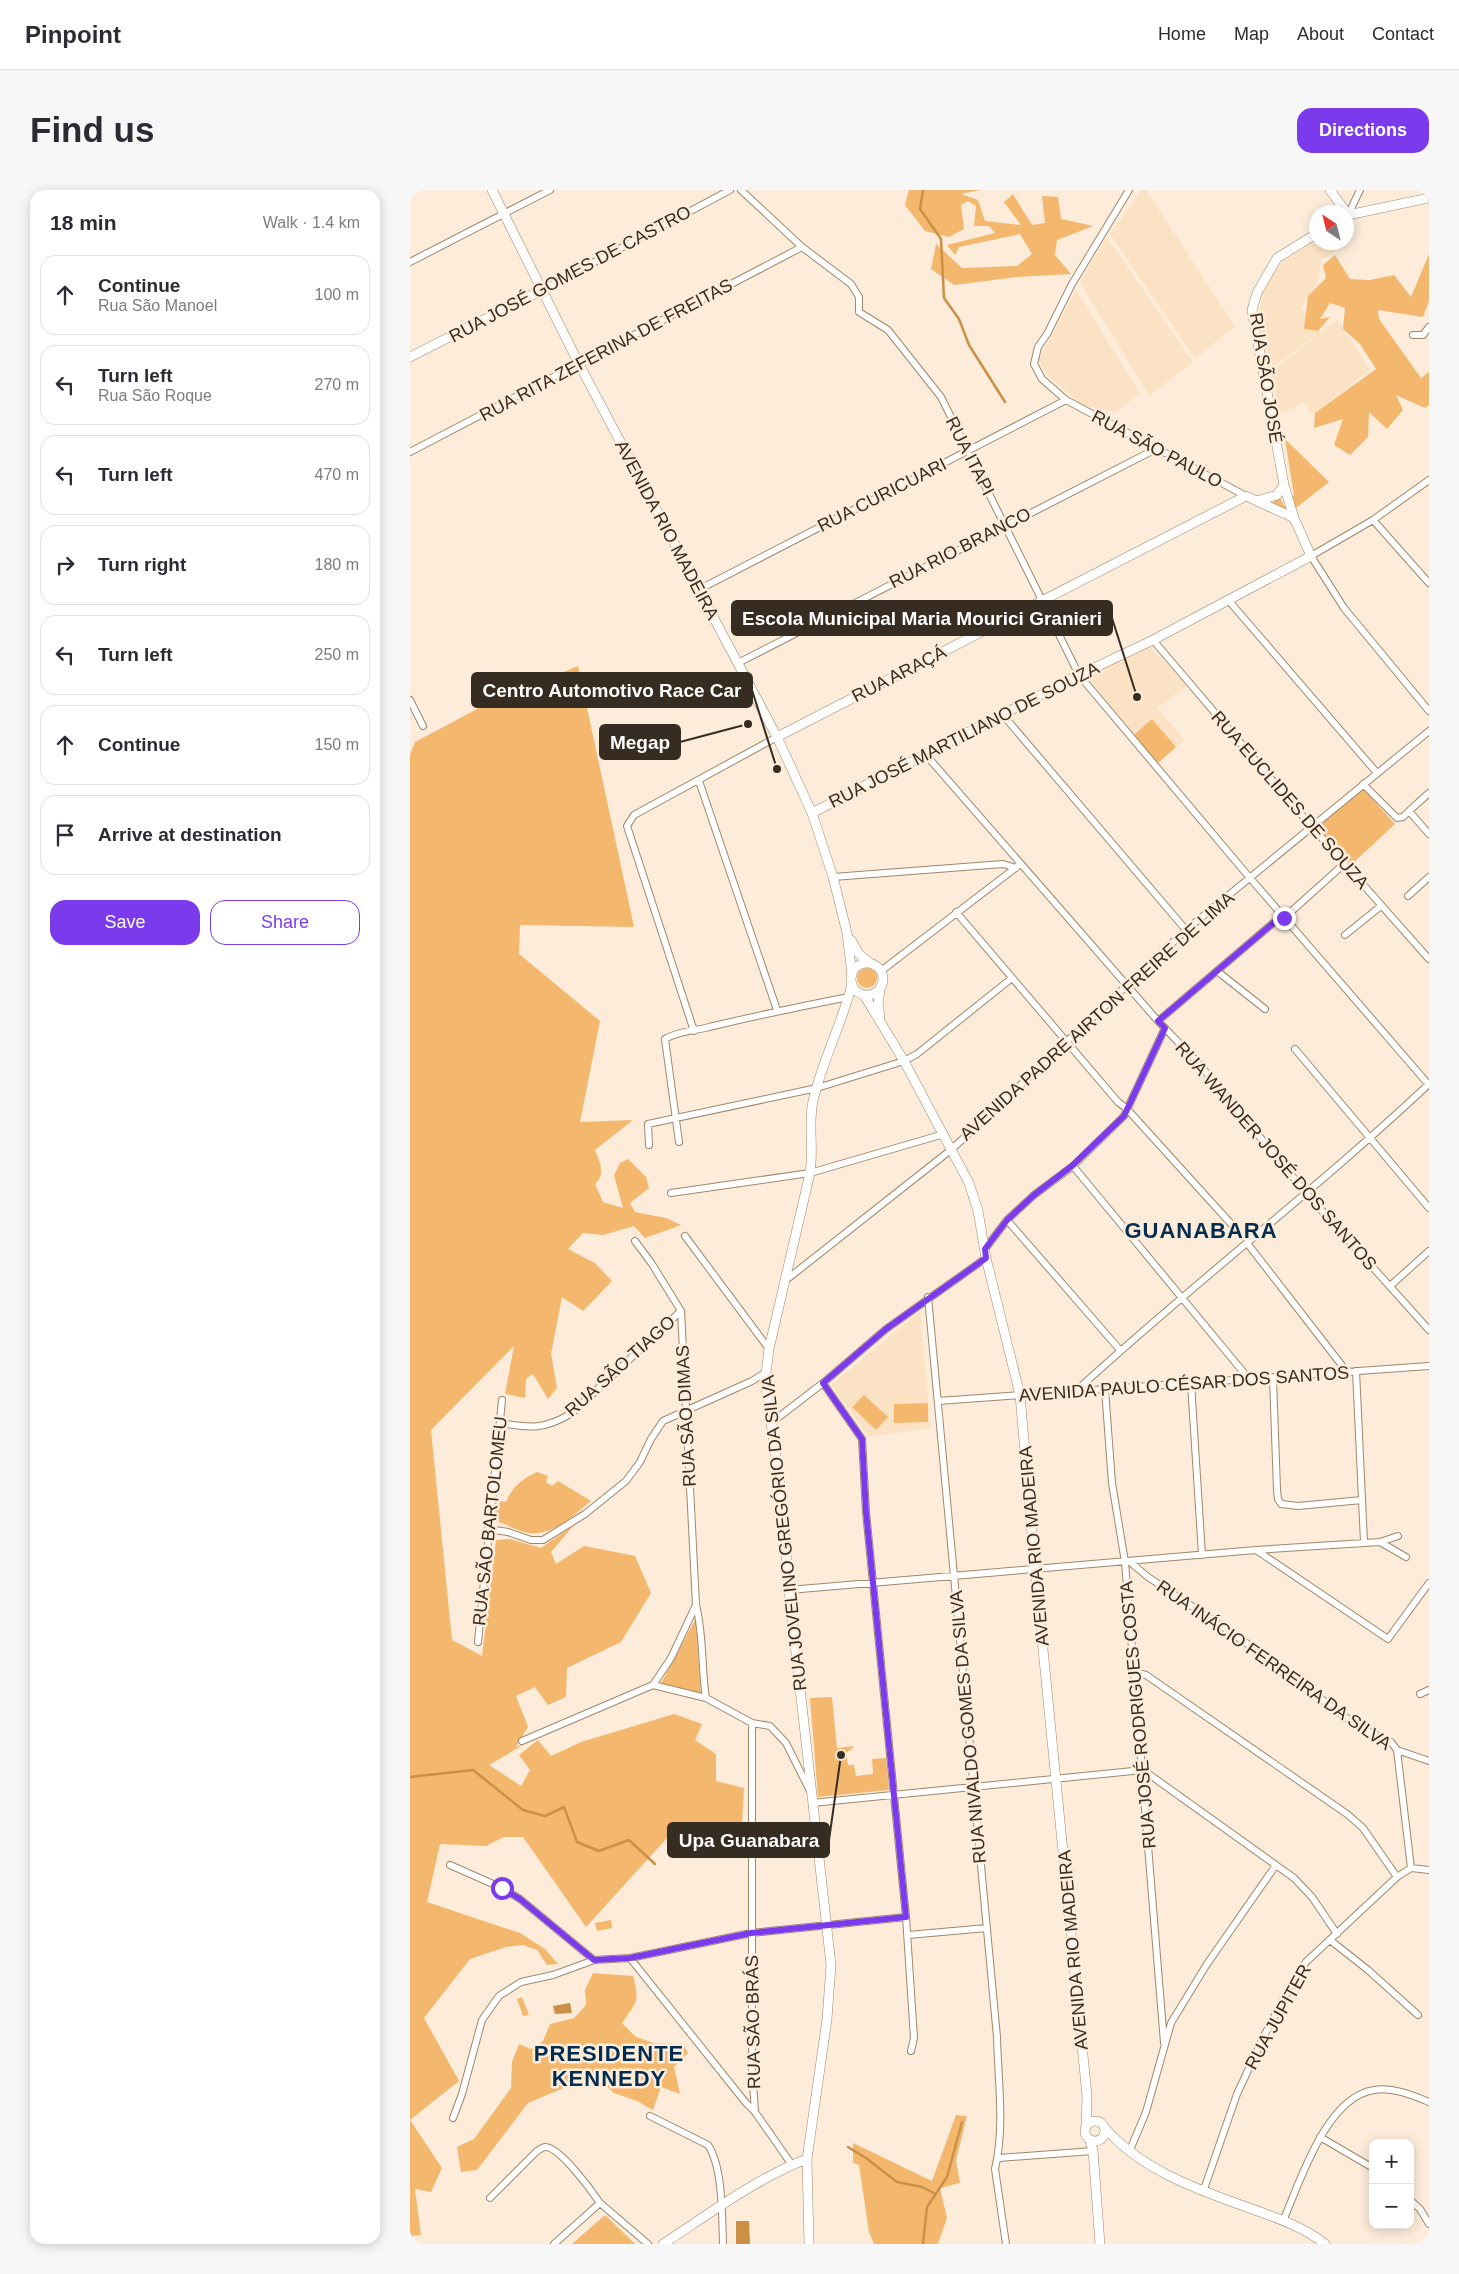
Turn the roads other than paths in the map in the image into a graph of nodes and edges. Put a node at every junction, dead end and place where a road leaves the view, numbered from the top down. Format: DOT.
graph roads {
  1 [pos="492,190"];
  2 [pos="550,190"];
  3 [pos="730,190"];
  4 [pos="741,190"];
  5 [pos="1129,190"];
  6 [pos="1330,190"];
  7 [pos="1360,190"];
  8 [pos="1427,196"];
  9 [pos="1341,205"];
  10 [pos="1352,205"];
  11 [pos="1354,212"];
  12 [pos="503,214"];
  13 [pos="1309,238"];
  14 [pos="802,247"];
  15 [pos="410,262"];
  16 [pos="542,290"];
  17 [pos="1429,327"];
  18 [pos="1413,335"];
  19 [pos="410,357"];
  20 [pos="579,364"];
  21 [pos="1066,400"];
  22 [pos="1156,449"];
  23 [pos="968,451"];
  24 [pos="410,452"];
  25 [pos="1429,480"];
  26 [pos="1284,485"];
  27 [pos="1246,496"];
  28 [pos="1257,501"];
  29 [pos="1294,518"];
  30 [pos="1373,520"];
  31 [pos="1004,525"];
  32 [pos="1311,556"];
  33 [pos="1429,583"];
  34 [pos="698,590"];
  35 [pos="1042,600"];
  36 [pos="1229,601"];
  37 [pos="1153,640"];
  38 [pos="738,663"];
  39 [pos="1079,675"];
  40 [pos="410,700"];
  41 [pos="1429,711"];
  42 [pos="1003,715"];
  43 [pos="423,726"];
  44 [pos="1429,731"];
  45 [pos="777,737"];
  46 [pos="926,755"];
  47 [pos="1377,774"];
  48 [pos="699,781"];
  49 [pos="1363,784"];
  50 [pos="1429,793"];
  51 [pos="1409,811"];
  52 [pos="812,813"];
  53 [pos="1312,827"];
  54 [pos="1429,834"];
  55 [pos="1344,864"];
  56 [pos="1019,866"];
  57 [pos="833,877"];
  58 [pos="1429,877"];
  59 [pos="1250,878"];
  60 [pos="1408,896"];
  61 [pos="1381,906"];
  62 [pos="956,912"];
  63 [pos="1284,918"];
  64 [pos="1186,930"];
  65 [pos="847,933"];
  66 [pos="1345,935"];
  67 [pos="1428,957"];
  68 [pos="870,963"];
  69 [pos="1217,971"];
  70 [pos="881,972"];
  71 [pos="1012,978"];
  72 [pos="852,979"];
  73 [pos="1127,985"];
  74 [pos="880,990"];
  75 [pos="862,994"];
  76 [pos="849,997"];
  77 [pos="1265,1009"];
  78 [pos="777,1010"];
  79 [pos="1158,1021"];
  80 [pos="882,1024"];
  81 [pos="1165,1028"];
  82 [pos="694,1031"];
  83 [pos="1066,1043"];
  84 [pos="1295,1049"];
  85 [pos="904,1061"];
  86 [pos="1429,1085"];
  87 [pos="817,1088"];
  88 [pos="1127,1109"];
  89 [pos="675,1118"];
  90 [pos="944,1134"];
  91 [pos="1371,1139"];
  92 [pos="679,1142"];
  93 [pos="648,1145"];
  94 [pos="952,1148"];
  95 [pos="1072,1166"];
  96 [pos="810,1173"];
  97 [pos="671,1193"];
  98 [pos="1307,1194"];
  99 [pos="1429,1208"];
  100 [pos="1007,1220"];
  101 [pos="1233,1226"];
  102 [pos="685,1236"];
  103 [pos="635,1242"];
  104 [pos="1247,1243"];
  105 [pos="1429,1251"];
  106 [pos="986,1254"];
  107 [pos="786,1280"];
  108 [pos="1390,1286"];
  109 [pos="928,1297"];
  110 [pos="1182,1297"];
  111 [pos="681,1310"];
  112 [pos="1429,1330"];
  113 [pos="769,1349"];
  114 [pos="1120,1350"];
  115 [pos="1429,1366"];
  116 [pos="766,1372"];
  117 [pos="1347,1372"];
  118 [pos="1356,1372"];
  119 [pos="1272,1378"];
  120 [pos="1249,1379"];
  121 [pos="823,1383"];
  122 [pos="1191,1383"];
  123 [pos="1106,1388"];
  124 [pos="1076,1391"];
  125 [pos="1020,1395"];
  126 [pos="502,1400"];
  127 [pos="938,1401"];
  128 [pos="686,1410"];
  129 [pos="500,1423"];
  130 [pos="771,1423"];
  131 [pos="1362,1500"];
  132 [pos="488,1529"];
  133 [pos="1398,1536"];
  134 [pos="1364,1542"];
  135 [pos="1380,1542"];
  136 [pos="1256,1550"];
  137 [pos="1202,1555"];
  138 [pos="1406,1557"];
  139 [pos="1127,1562"];
  140 [pos="1035,1568"];
  141 [pos="954,1576"];
  142 [pos="874,1582"];
  143 [pos="1429,1583"];
  144 [pos="789,1590"];
  145 [pos="696,1605"];
  146 [pos="478,1642"];
  147 [pos="1134,1672"];
  148 [pos="652,1685"];
  149 [pos="1429,1690"];
  150 [pos="1420,1694"];
  151 [pos="706,1698"];
  152 [pos="752,1722"];
  153 [pos="522,1741"];
  154 [pos="1398,1750"];
  155 [pos="1429,1761"];
  156 [pos="1143,1770"];
  157 [pos="1057,1780"];
  158 [pos="974,1787"];
  159 [pos="811,1792"];
  160 [pos="895,1794"];
  161 [pos="812,1803"];
  162 [pos="450,1865"];
  163 [pos="1276,1865"];
  164 [pos="1411,1868"];
  165 [pos="1429,1870"];
  166 [pos="1397,1877"];
  167 [pos="906,1917"];
  168 [pos="827,1925"];
  169 [pos="987,1928"];
  170 [pos="751,1933"];
  171 [pos="1337,1934"];
  172 [pos="908,1935"];
  173 [pos="1330,1940"];
  174 [pos="630,1958"];
  175 [pos="594,1960"];
  176 [pos="1418,2015"];
  177 [pos="1164,2043"];
  178 [pos="911,2051"];
  179 [pos="1087,2096"];
  180 [pos="1429,2102"];
  181 [pos="755,2112"];
  182 [pos="650,2116"];
  183 [pos="453,2118"];
  184 [pos="1102,2124"];
  185 [pos="1086,2128"];
  186 [pos="1320,2138"];
  187 [pos="1089,2139"];
  188 [pos="1101,2140"];
  189 [pos="1128,2148"];
  190 [pos="1093,2150"];
  191 [pos="999,2158"];
  192 [pos="808,2159"];
  193 [pos="792,2165"];
  194 [pos="1369,2166"];
  195 [pos="1203,2192"];
  196 [pos="490,2198"];
  197 [pos="600,2202"];
  198 [pos="1414,2204"];
  199 [pos="722,2205"];
  200 [pos="1283,2221"];
  201 [pos="1429,2224"];
  202 [pos="554,2244"];
  203 [pos="648,2244"];
  204 [pos="663,2244"];
  205 [pos="723,2244"];
  206 [pos="809,2244"];
  207 [pos="1006,2244"];
  208 [pos="1100,2244"];
  209 [pos="1324,2244"];
  1 -- 12 [label="street, AVENIDA RIO MADEIRA"];
  2 -- 12 [label="street"];
  3 -- 16 [label="street, RUA JOSÉ GOMES DE CASTRO"];
  4 -- 14 [label="street"];
  5 -- 21 [label="street, RUA SÃO PAULO"];
  6 -- 9 [label="street"];
  7 -- 10 [label="street"];
  8 -- 11 [label="street"];
  12 -- 15 [label="street"];
  12 -- 16 [label="street, AVENIDA RIO MADEIRA"];
  13 -- 26 [label="street, RUA SÃO JOSÉ"];
  14 -- 20 [label="street, RUA RITA ZEFERINA DE FREITAS"];
  14 -- 23 [label="street, RUA ITAPI"];
  16 -- 19 [label="street, RUA JOSÉ GOMES DE CASTRO"];
  16 -- 20 [label="street, AVENIDA RIO MADEIRA"];
  17 -- 18 [label="street"];
  20 -- 24 [label="street, RUA RITA ZEFERINA DE FREITAS"];
  20 -- 34 [label="street, AVENIDA RIO MADEIRA"];
  21 -- 22 [label="street, RUA SÃO PAULO"];
  21 -- 23 [label="street, RUA CURICUARI"];
  22 -- 27 [label="street, RUA SÃO PAULO"];
  22 -- 31 [label="street, RUA RIO BRANCO"];
  23 -- 31 [label="street, RUA ITAPI"];
  23 -- 34 [label="street, RUA CURICUARI"];
  25 -- 30 [label="street, RUA JOSÉ MARTILIANO DE SOUZA"];
  26 -- 28 [label="street"];
  26 -- 29 [label="street, RUA SÃO JOSÉ"];
  27 -- 28 [label="street, RUA SÃO PAULO"];
  27 -- 35 [label="street, RUA ARAÇÁ"];
  28 -- 29 [label="street, RUA SÃO PAULO"];
  29 -- 32 [label="street, RUA SÃO JOSÉ"];
  30 -- 32 [label="street, RUA JOSÉ MARTILIANO DE SOUZA"];
  30 -- 33 [label="street"];
  31 -- 35 [label="street, RUA ITAPI"];
  31 -- 38 [label="street, RUA RIO BRANCO"];
  32 -- 36 [label="street, RUA JOSÉ MARTILIANO DE SOUZA"];
  32 -- 41 [label="street"];
  34 -- 38 [label="street, AVENIDA RIO MADEIRA"];
  35 -- 39 [label="street, RUA ITAPI"];
  35 -- 45 [label="street, RUA ARAÇÁ"];
  36 -- 37 [label="street, RUA JOSÉ MARTILIANO DE SOUZA"];
  36 -- 47 [label="street"];
  37 -- 39 [label="street, RUA JOSÉ MARTILIANO DE SOUZA"];
  37 -- 53 [label="street, RUA EUCLIDES DE SOUZA"];
  38 -- 45 [label="street, AVENIDA RIO MADEIRA"];
  39 -- 42 [label="street, RUA JOSÉ MARTILIANO DE SOUZA"];
  39 -- 59 [label="street, RUA ITAPI"];
  40 -- 43 [label="street"];
  42 -- 46 [label="street, RUA JOSÉ MARTILIANO DE SOUZA"];
  42 -- 64 [label="street"];
  44 -- 47 [label="street, AVENIDA PADRE AIRTON FREIRE DE LIMA"];
  45 -- 48 [label="street, RUA ARAÇÁ"];
  45 -- 52 [label="street, AVENIDA RIO MADEIRA"];
  46 -- 52 [label="street, RUA JOSÉ MARTILIANO DE SOUZA"];
  46 -- 56 [label="street, RUA WANDER JOSÉ DOS SANTOS"];
  47 -- 49 [label="street, AVENIDA PADRE AIRTON FREIRE DE LIMA"];
  48 -- 78 [label="street"];
  48 -- 82 [label="street, RUA ARAÇÁ"];
  49 -- 51 [label="street"];
  49 -- 53 [label="street, AVENIDA PADRE AIRTON FREIRE DE LIMA"];
  50 -- 51 [label="street"];
  51 -- 54 [label="street"];
  52 -- 57 [label="street, AVENIDA RIO MADEIRA"];
  53 -- 55 [label="street, RUA EUCLIDES DE SOUZA"];
  53 -- 59 [label="street, AVENIDA PADRE AIRTON FREIRE DE LIMA"];
  55 -- 61 [label="street, RUA EUCLIDES DE SOUZA"];
  55 -- 63 [label="street"];
  56 -- 57 [label="street"];
  56 -- 62 [label="street"];
  56 -- 73 [label="street, RUA WANDER JOSÉ DOS SANTOS"];
  57 -- 65 [label="street, AVENIDA RIO MADEIRA"];
  58 -- 60 [label="street"];
  59 -- 63 [label="street, RUA ITAPI"];
  59 -- 64 [label="street, AVENIDA PADRE AIRTON FREIRE DE LIMA"];
  61 -- 66 [label="street"];
  61 -- 67 [label="street, RUA EUCLIDES DE SOUZA"];
  62 -- 70 [label="street"];
  62 -- 71 [label="street"];
  63 -- 69 [label="street"];
  63 -- 86 [label="street, RUA ITAPI"];
  64 -- 73 [label="street, AVENIDA PADRE AIRTON FREIRE DE LIMA"];
  65 -- 68 [label="street, AVENIDA RIO MADEIRA"];
  65 -- 72 [label="street, AVENIDA RIO MADEIRA"];
  68 -- 70 [label="street"];
  68 -- 72 [label="street"];
  69 -- 77 [label="street"];
  69 -- 79 [label="street"];
  70 -- 74 [label="street"];
  71 -- 83 [label="street"];
  71 -- 85 [label="street"];
  72 -- 75 [label="street"];
  72 -- 76 [label="street, RUA JOVELINO GREGÓRIO DA SILVA"];
  73 -- 79 [label="street, RUA WANDER JOSÉ DOS SANTOS"];
  73 -- 83 [label="street, AVENIDA PADRE AIRTON FREIRE DE LIMA"];
  74 -- 75 [label="street"];
  74 -- 80 [label="street, AVENIDA RIO MADEIRA"];
  75 -- 76 [label="street"];
  75 -- 80 [label="street, AVENIDA RIO MADEIRA"];
  76 -- 78 [label="street"];
  76 -- 87 [label="street, RUA JOVELINO GREGÓRIO DA SILVA"];
  78 -- 82 [label="street"];
  79 -- 81 [label="street, RUA WANDER JOSÉ DOS SANTOS"];
  80 -- 85 [label="street, AVENIDA RIO MADEIRA"];
  81 -- 88 [label="street"];
  81 -- 98 [label="street, RUA WANDER JOSÉ DOS SANTOS"];
  82 -- 89 [label="street"];
  83 -- 88 [label="street"];
  83 -- 94 [label="street, AVENIDA PADRE AIRTON FREIRE DE LIMA"];
  84 -- 91 [label="street"];
  85 -- 87 [label="street"];
  85 -- 90 [label="street, AVENIDA RIO MADEIRA"];
  86 -- 91 [label="street"];
  87 -- 89 [label="street"];
  87 -- 96 [label="street, RUA JOVELINO GREGÓRIO DA SILVA"];
  88 -- 95 [label="street"];
  88 -- 101 [label="street"];
  89 -- 92 [label="street"];
  89 -- 93 [label="street"];
  90 -- 94 [label="street, AVENIDA RIO MADEIRA"];
  90 -- 96 [label="street"];
  91 -- 98 [label="street"];
  91 -- 99 [label="street"];
  94 -- 106 [label="street, AVENIDA RIO MADEIRA"];
  94 -- 107 [label="street, AVENIDA PADRE AIRTON FREIRE DE LIMA"];
  95 -- 100 [label="street"];
  95 -- 110 [label="street"];
  96 -- 97 [label="street"];
  96 -- 107 [label="street, RUA JOVELINO GREGÓRIO DA SILVA"];
  98 -- 104 [label="street"];
  98 -- 108 [label="street, RUA WANDER JOSÉ DOS SANTOS"];
  100 -- 106 [label="street"];
  100 -- 114 [label="street"];
  102 -- 113 [label="street"];
  103 -- 111 [label="street, RUA SÃO DIMAS"];
  104 -- 110 [label="street"];
  104 -- 117 [label="street"];
  105 -- 108 [label="street"];
  106 -- 109 [label="street"];
  106 -- 125 [label="street, AVENIDA RIO MADEIRA"];
  107 -- 113 [label="street, RUA JOVELINO GREGÓRIO DA SILVA"];
  108 -- 112 [label="street, RUA WANDER JOSÉ DOS SANTOS"];
  109 -- 121 [label="street"];
  109 -- 127 [label="street, RUA NIVALDO GOMES DA SILVA"];
  110 -- 114 [label="street"];
  110 -- 120 [label="street"];
  111 -- 128 [label="street, RUA SÃO DIMAS"];
  111 -- 129 [label="street, RUA SÃO TIAGO"];
  113 -- 116 [label="street, RUA JOVELINO GREGÓRIO DA SILVA"];
  114 -- 124 [label="street"];
  115 -- 118 [label="street, AVENIDA PAULO CÉSAR DOS SANTOS"];
  116 -- 128 [label="street"];
  116 -- 130 [label="street, RUA JOVELINO GREGÓRIO DA SILVA"];
  117 -- 118 [label="street, AVENIDA PAULO CÉSAR DOS SANTOS"];
  117 -- 119 [label="street, AVENIDA PAULO CÉSAR DOS SANTOS"];
  118 -- 131 [label="street"];
  119 -- 120 [label="street, AVENIDA PAULO CÉSAR DOS SANTOS"];
  119 -- 131 [label="street"];
  120 -- 122 [label="street, AVENIDA PAULO CÉSAR DOS SANTOS"];
  121 -- 130 [label="street"];
  121 -- 142 [label="street"];
  122 -- 123 [label="street, AVENIDA PAULO CÉSAR DOS SANTOS"];
  122 -- 137 [label="street"];
  123 -- 124 [label="street, AVENIDA PAULO CÉSAR DOS SANTOS"];
  123 -- 139 [label="street, RUA JOSÉ RODRIGUES COSTA"];
  124 -- 125 [label="street, AVENIDA PAULO CÉSAR DOS SANTOS"];
  125 -- 127 [label="street, AVENIDA PAULO CÉSAR DOS SANTOS"];
  125 -- 140 [label="street, AVENIDA RIO MADEIRA"];
  126 -- 129 [label="street, RUA SÃO BARTOLOMEU"];
  127 -- 141 [label="street, RUA NIVALDO GOMES DA SILVA"];
  128 -- 132 [label="street"];
  128 -- 145 [label="street, RUA SÃO DIMAS"];
  129 -- 132 [label="street, RUA SÃO BARTOLOMEU"];
  130 -- 144 [label="street, RUA JOVELINO GREGÓRIO DA SILVA"];
  131 -- 134 [label="street"];
  132 -- 146 [label="street, RUA SÃO BARTOLOMEU"];
  133 -- 135 [label="street"];
  134 -- 135 [label="street"];
  134 -- 136 [label="street"];
  135 -- 138 [label="street"];
  136 -- 137 [label="street"];
  136 -- 143 [label="street"];
  137 -- 139 [label="street"];
  139 -- 140 [label="street"];
  139 -- 147 [label="street, RUA JOSÉ RODRIGUES COSTA"];
  139 -- 154 [label="street, RUA INÁCIO FERREIRA DA SILVA"];
  140 -- 141 [label="street"];
  140 -- 157 [label="street, AVENIDA RIO MADEIRA"];
  141 -- 142 [label="street"];
  141 -- 158 [label="street, RUA NIVALDO GOMES DA SILVA"];
  142 -- 144 [label="street"];
  142 -- 160 [label="street"];
  144 -- 159 [label="street, RUA JOVELINO GREGÓRIO DA SILVA"];
  145 -- 148 [label="street, RUA SÃO DIMAS"];
  145 -- 151 [label="street, RUA SÃO DIMAS"];
  147 -- 156 [label="street, RUA JOSÉ RODRIGUES COSTA"];
  147 -- 166 [label="street"];
  148 -- 151 [label="street"];
  148 -- 153 [label="street"];
  149 -- 150 [label="street"];
  151 -- 152 [label="street"];
  152 -- 159 [label="street"];
  152 -- 170 [label="street, RUA SÃO BRÁS"];
  154 -- 155 [label="street"];
  154 -- 164 [label="street, RUA INÁCIO FERREIRA DA SILVA"];
  156 -- 157 [label="street"];
  156 -- 163 [label="street"];
  156 -- 177 [label="street, RUA JOSÉ RODRIGUES COSTA"];
  157 -- 158 [label="street"];
  157 -- 179 [label="street, AVENIDA RIO MADEIRA"];
  158 -- 160 [label="street"];
  158 -- 169 [label="street, RUA NIVALDO GOMES DA SILVA"];
  159 -- 161 [label="street, RUA JOVELINO GREGÓRIO DA SILVA"];
  160 -- 161 [label="street"];
  160 -- 167 [label="street"];
  161 -- 168 [label="street, RUA JOVELINO GREGÓRIO DA SILVA"];
  162 -- 175 [label="street"];
  163 -- 171 [label="street"];
  163 -- 177 [label="street"];
  164 -- 165 [label="street"];
  164 -- 166 [label="street, RUA JUPITER"];
  166 -- 171 [label="street, RUA JUPITER"];
  167 -- 168 [label="street"];
  167 -- 172 [label="street"];
  168 -- 170 [label="street"];
  168 -- 192 [label="street, RUA JOVELINO GREGÓRIO DA SILVA"];
  169 -- 172 [label="street"];
  169 -- 191 [label="street, RUA NIVALDO GOMES DA SILVA"];
  170 -- 174 [label="street"];
  170 -- 181 [label="street, RUA SÃO BRÁS"];
  171 -- 173 [label="street, RUA JUPITER"];
  172 -- 178 [label="street"];
  173 -- 176 [label="street"];
  173 -- 195 [label="street, RUA JUPITER"];
  174 -- 175 [label="street"];
  174 -- 181 [label="street"];
  175 -- 183 [label="street"];
  177 -- 189 [label="street"];
  179 -- 184 [label="street, AVENIDA RIO MADEIRA"];
  179 -- 185 [label="street, AVENIDA RIO MADEIRA"];
  180 -- 186 [label="street"];
  181 -- 193 [label="street"];
  182 -- 199 [label="street"];
  184 -- 185 [label="street"];
  184 -- 188 [label="street"];
  184 -- 189 [label="street, AVENIDA RIO MADEIRA"];
  185 -- 187 [label="street"];
  186 -- 194 [label="street"];
  186 -- 200 [label="street"];
  187 -- 188 [label="street"];
  187 -- 190 [label="street"];
  188 -- 189 [label="street"];
  188 -- 190 [label="street"];
  189 -- 195 [label="street"];
  190 -- 191 [label="street"];
  190 -- 208 [label="street"];
  191 -- 207 [label="street, RUA NIVALDO GOMES DA SILVA"];
  192 -- 193 [label="street"];
  192 -- 206 [label="street, RUA JOVELINO GREGÓRIO DA SILVA"];
  193 -- 199 [label="street"];
  195 -- 200 [label="street"];
  196 -- 197 [label="street"];
  197 -- 202 [label="street"];
  197 -- 203 [label="street"];
  198 -- 201 [label="street"];
  199 -- 204 [label="street"];
  199 -- 205 [label="street"];
  200 -- 209 [label="street"];
}
